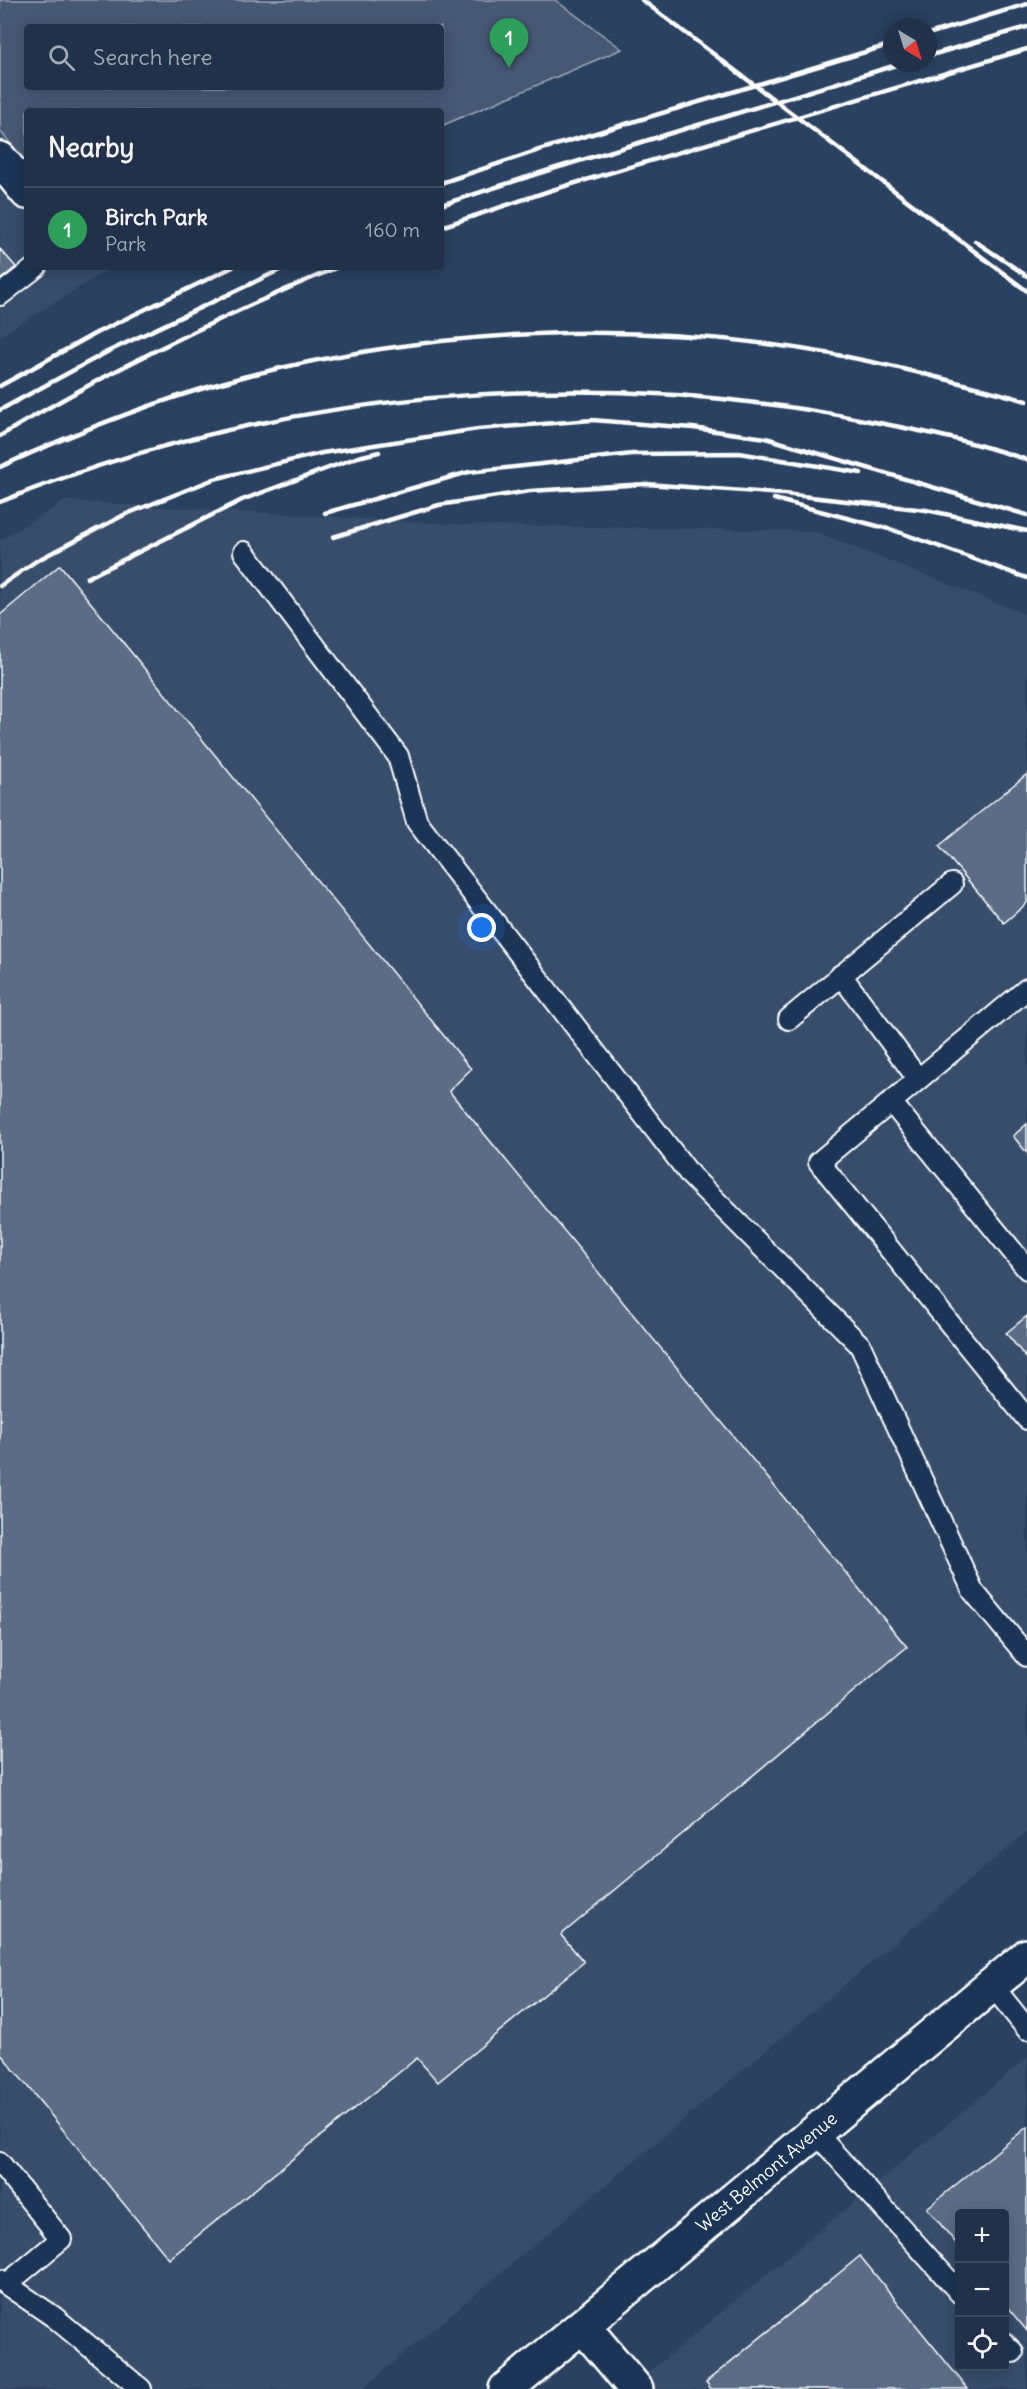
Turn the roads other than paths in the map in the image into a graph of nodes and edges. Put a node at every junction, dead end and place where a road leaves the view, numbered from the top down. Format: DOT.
graph roads {
  1 [pos="0,159"];
  2 [pos="24,188"];
  3 [pos="32,270"];
  4 [pos="0,295"];
  5 [pos="244,552"];
  6 [pos="952,884"];
  7 [pos="841,975"];
  8 [pos="1027,989"];
  9 [pos="789,1019"];
  10 [pos="918,1079"];
  11 [pos="891,1102"];
  12 [pos="1027,1269"];
  13 [pos="1027,1419"];
  14 [pos="1027,1656"];
  15 [pos="1027,1956"];
  16 [pos="992,1985"];
  17 [pos="1027,2029"];
  18 [pos="816,2133"];
  19 [pos="0,2163"];
  20 [pos="3,2282"];
  21 [pos="955,2287"];
  22 [pos="583,2326"];
  23 [pos="141,2389"];
  24 [pos="506,2389"];
  25 [pos="636,2389"];
  1 -- 2 [label="main road"];
  3 -- 4 [label="lane"];
  5 -- 14 [label="lane"];
  6 -- 7 [label="lane"];
  7 -- 9 [label="lane"];
  7 -- 10 [label="lane"];
  8 -- 10 [label="lane"];
  10 -- 11 [label="lane"];
  11 -- 12 [label="lane"];
  11 -- 13 [label="lane"];
  15 -- 16 [label="main road, West Belmont Avenue"];
  16 -- 17 [label="lane"];
  16 -- 18 [label="main road, West Belmont Avenue"];
  18 -- 21 [label="lane"];
  18 -- 22 [label="main road, West Belmont Avenue"];
  19 -- 20 [label="lane"];
  20 -- 23 [label="lane"];
  22 -- 24 [label="main road, West Belmont Avenue"];
  22 -- 25 [label="main road"];
}
